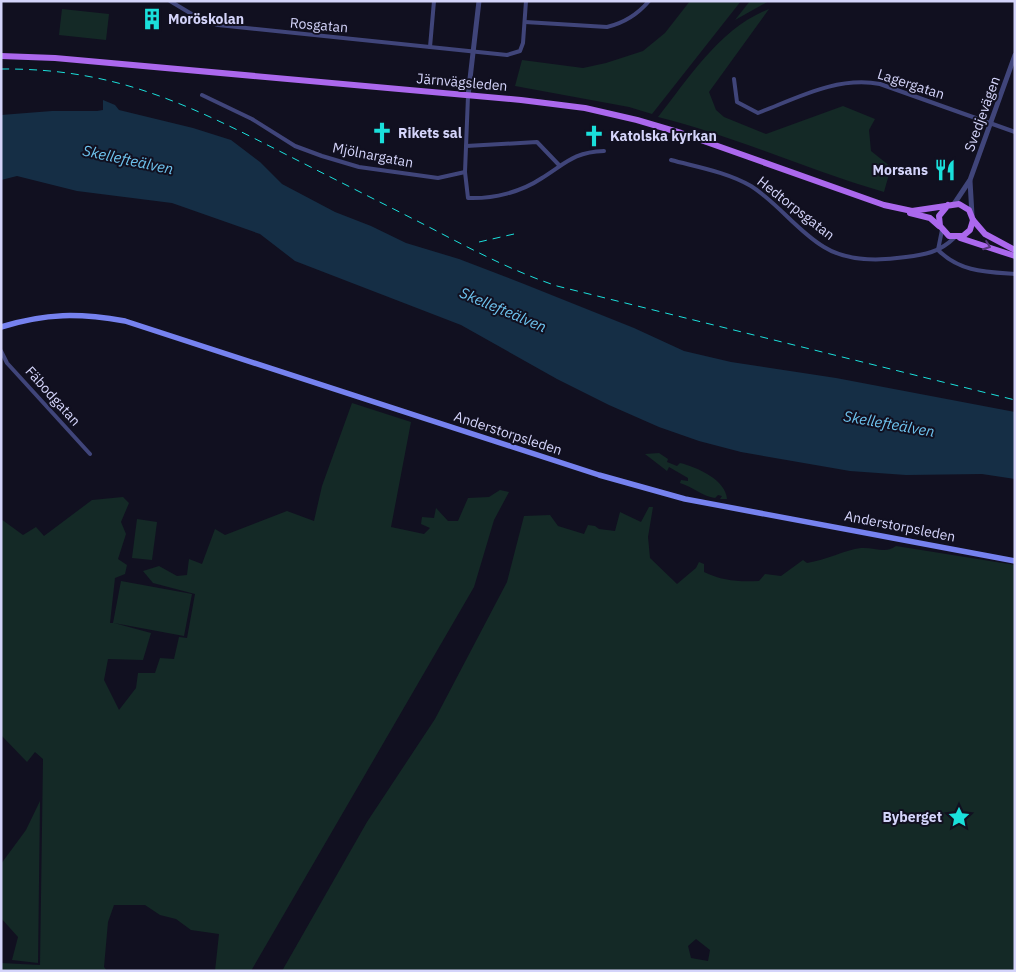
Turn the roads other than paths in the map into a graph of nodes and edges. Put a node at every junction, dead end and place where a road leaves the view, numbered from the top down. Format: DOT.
graph roads {
  1 [pos="170,1"];
  2 [pos="434,1"];
  3 [pos="479,1"];
  4 [pos="526,1"];
  5 [pos="650,1"];
  6 [pos="524,22"];
  7 [pos="430,47"];
  8 [pos="472,52"];
  9 [pos="1,56"];
  10 [pos="1015,56"];
  11 [pos="734,79"];
  12 [pos="202,95"];
  13 [pos="468,96"];
  14 [pos="991,123"];
  15 [pos="1015,132"];
  16 [pos="466,146"];
  17 [pos="604,151"];
  18 [pos="671,160"];
  19 [pos="559,165"];
  20 [pos="465,172"];
  21 [pos="970,180"];
  22 [pos="951,205"];
  23 [pos="904,210"];
  24 [pos="972,218"];
  25 [pos="941,228"];
  26 [pos="956,238"];
  27 [pos="938,250"];
  28 [pos="1015,250"];
  29 [pos="1015,256"];
  30 [pos="1015,274"];
  31 [pos="1,327"];
  32 [pos="1,351"];
  33 [pos="90,454"];
  34 [pos="1015,561"];
  1 -- 7 [label="street, Rosgatan"];
  2 -- 7 [label="street"];
  3 -- 8 [label="street"];
  4 -- 6 [label="street"];
  5 -- 6 [label="street"];
  6 -- 8 [label="street, Rosgatan"];
  7 -- 8 [label="street, Rosgatan"];
  8 -- 13 [label="street"];
  9 -- 13 [label="main road, Järnvägsleden"];
  10 -- 14 [label="street, Svedjevägen"];
  11 -- 14 [label="street, Lagergatan"];
  12 -- 20 [label="street, Mjölnargatan"];
  13 -- 16 [label="street"];
  13 -- 23 [label="main road, Järnvägsleden"];
  14 -- 15 [label="street, Lagergatan"];
  14 -- 21 [label="street, Svedjevägen"];
  16 -- 19 [label="street"];
  16 -- 20 [label="street"];
  17 -- 19 [label="street"];
  18 -- 27 [label="street, Hedtorpsgatan"];
  19 -- 20 [label="street"];
  21 -- 22 [label="street, Svedjevägen"];
  21 -- 24 [label="street, Svedjevägen"];
  22 -- 23 [label="main road, Järnvägsleden"];
  22 -- 24 [label="main road"];
  22 -- 25 [label="main road"];
  23 -- 25 [label="main road, Järnvägsleden"];
  24 -- 26 [label="main road"];
  24 -- 28 [label="main road"];
  25 -- 26 [label="main road"];
  25 -- 27 [label="street"];
  26 -- 27 [label="street"];
  26 -- 29 [label="main road, one-way"];
  27 -- 30 [label="street"];
  31 -- 34 [label="main road, Anderstorpsleden"];
  32 -- 33 [label="street, Fäbodgatan"];
}
